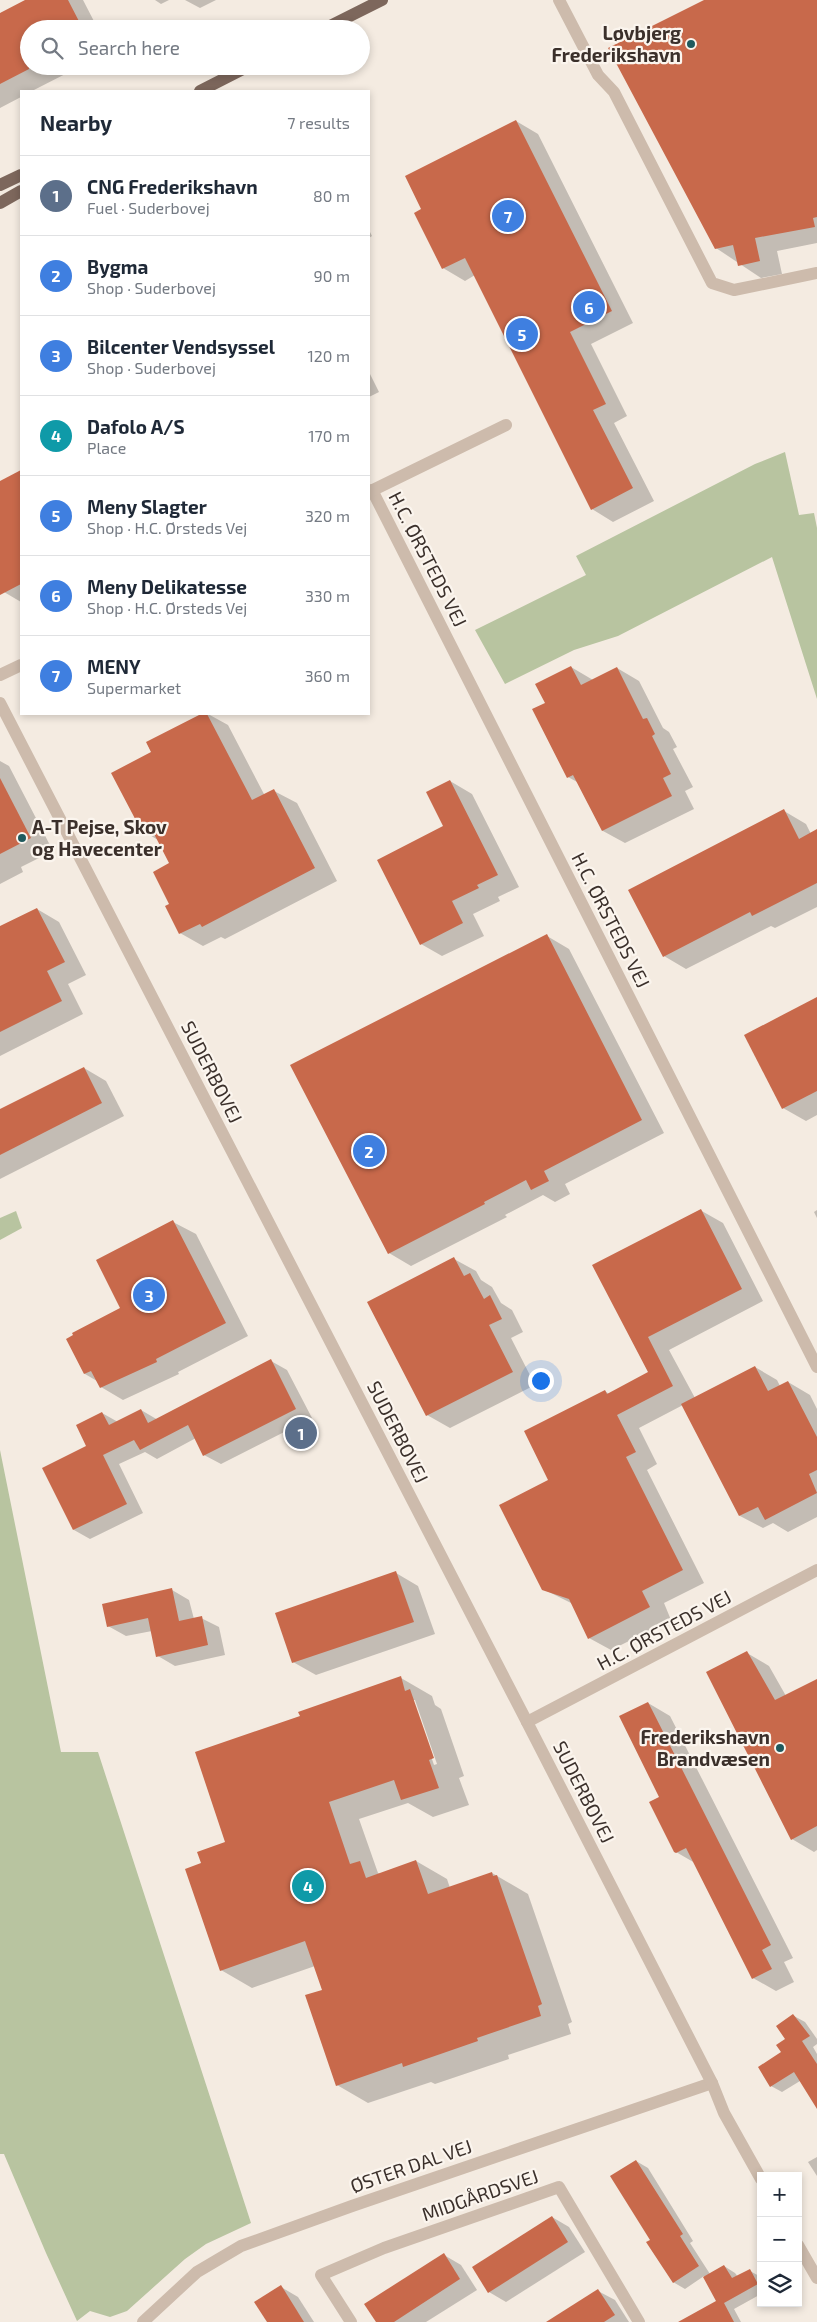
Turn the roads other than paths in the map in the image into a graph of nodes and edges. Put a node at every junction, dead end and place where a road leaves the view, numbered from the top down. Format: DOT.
graph roads {
  1 [pos="382,0"];
  2 [pos="559,0"];
  3 [pos="342,20"];
  4 [pos="232,75"];
  5 [pos="202,90"];
  6 [pos="20,175"];
  7 [pos="0,185"];
  8 [pos="20,192"];
  9 [pos="0,203"];
  10 [pos="817,273"];
  11 [pos="506,425"];
  12 [pos="370,491"];
  13 [pos="20,665"];
  14 [pos="0,675"];
  15 [pos="0,703"];
  16 [pos="817,1367"];
  17 [pos="817,1570"];
  18 [pos="528,1722"];
  19 [pos="712,2083"];
  20 [pos="758,2172"];
  21 [pos="802,2252"];
  22 [pos="817,2278"];
  23 [pos="143,2322"];
  24 [pos="351,2322"];
  25 [pos="639,2322"];
  1 -- 3 [label="main road"];
  2 -- 10 [label="street"];
  4 -- 5 [label="main road"];
  6 -- 7 [label="main road"];
  8 -- 9 [label="main road"];
  11 -- 12 [label="street, H.C. ØRSTEDS VEJ"];
  12 -- 16 [label="street, H.C. ØRSTEDS VEJ"];
  13 -- 14 [label="street"];
  15 -- 18 [label="street, SUDERBOVEJ"];
  17 -- 18 [label="street, H.C. ØRSTEDS VEJ"];
  18 -- 19 [label="street, SUDERBOVEJ"];
  19 -- 20 [label="street, SUDERBOVEJ"];
  19 -- 23 [label="street, ØSTER DAL VEJ"];
  21 -- 22 [label="street"];
  24 -- 25 [label="street, MIDGÅRDSVEJ"];
}
